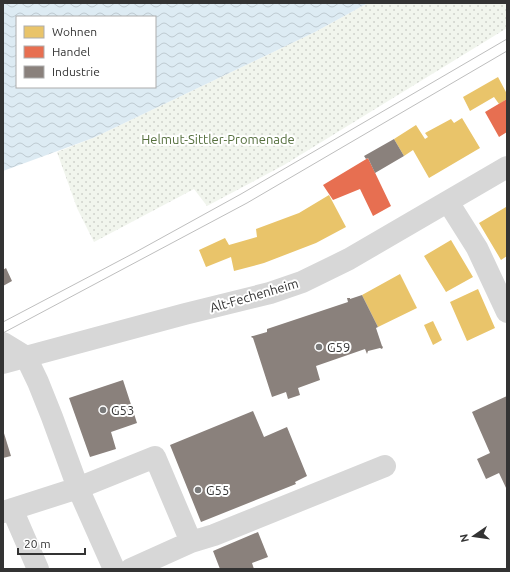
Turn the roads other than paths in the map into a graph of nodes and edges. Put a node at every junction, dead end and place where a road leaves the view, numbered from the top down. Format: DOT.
graph roads {
  1 [pos="507,167"];
  2 [pos="448,202"];
  3 [pos="507,312"];
  4 [pos="3,343"];
  5 [pos="26,357"];
  6 [pos="3,364"];
  7 [pos="385,466"];
  8 [pos="78,488"];
  9 [pos="8,510"];
  10 [pos="191,542"];
  11 [pos="38,569"];
  12 [pos="114,569"];
  13 [pos="131,569"];
  1 -- 2 [label="street, Alt-Fechenheim"];
  2 -- 3 [label="street"];
  2 -- 5 [label="street, Alt-Fechenheim"];
  4 -- 5 [label="street"];
  5 -- 6 [label="street, Alt-Fechenheim"];
  5 -- 8 [label="street"];
  7 -- 10 [label="street"];
  8 -- 9 [label="street"];
  8 -- 10 [label="street"];
  8 -- 12 [label="street"];
  9 -- 11 [label="street"];
  10 -- 13 [label="street"];
}
